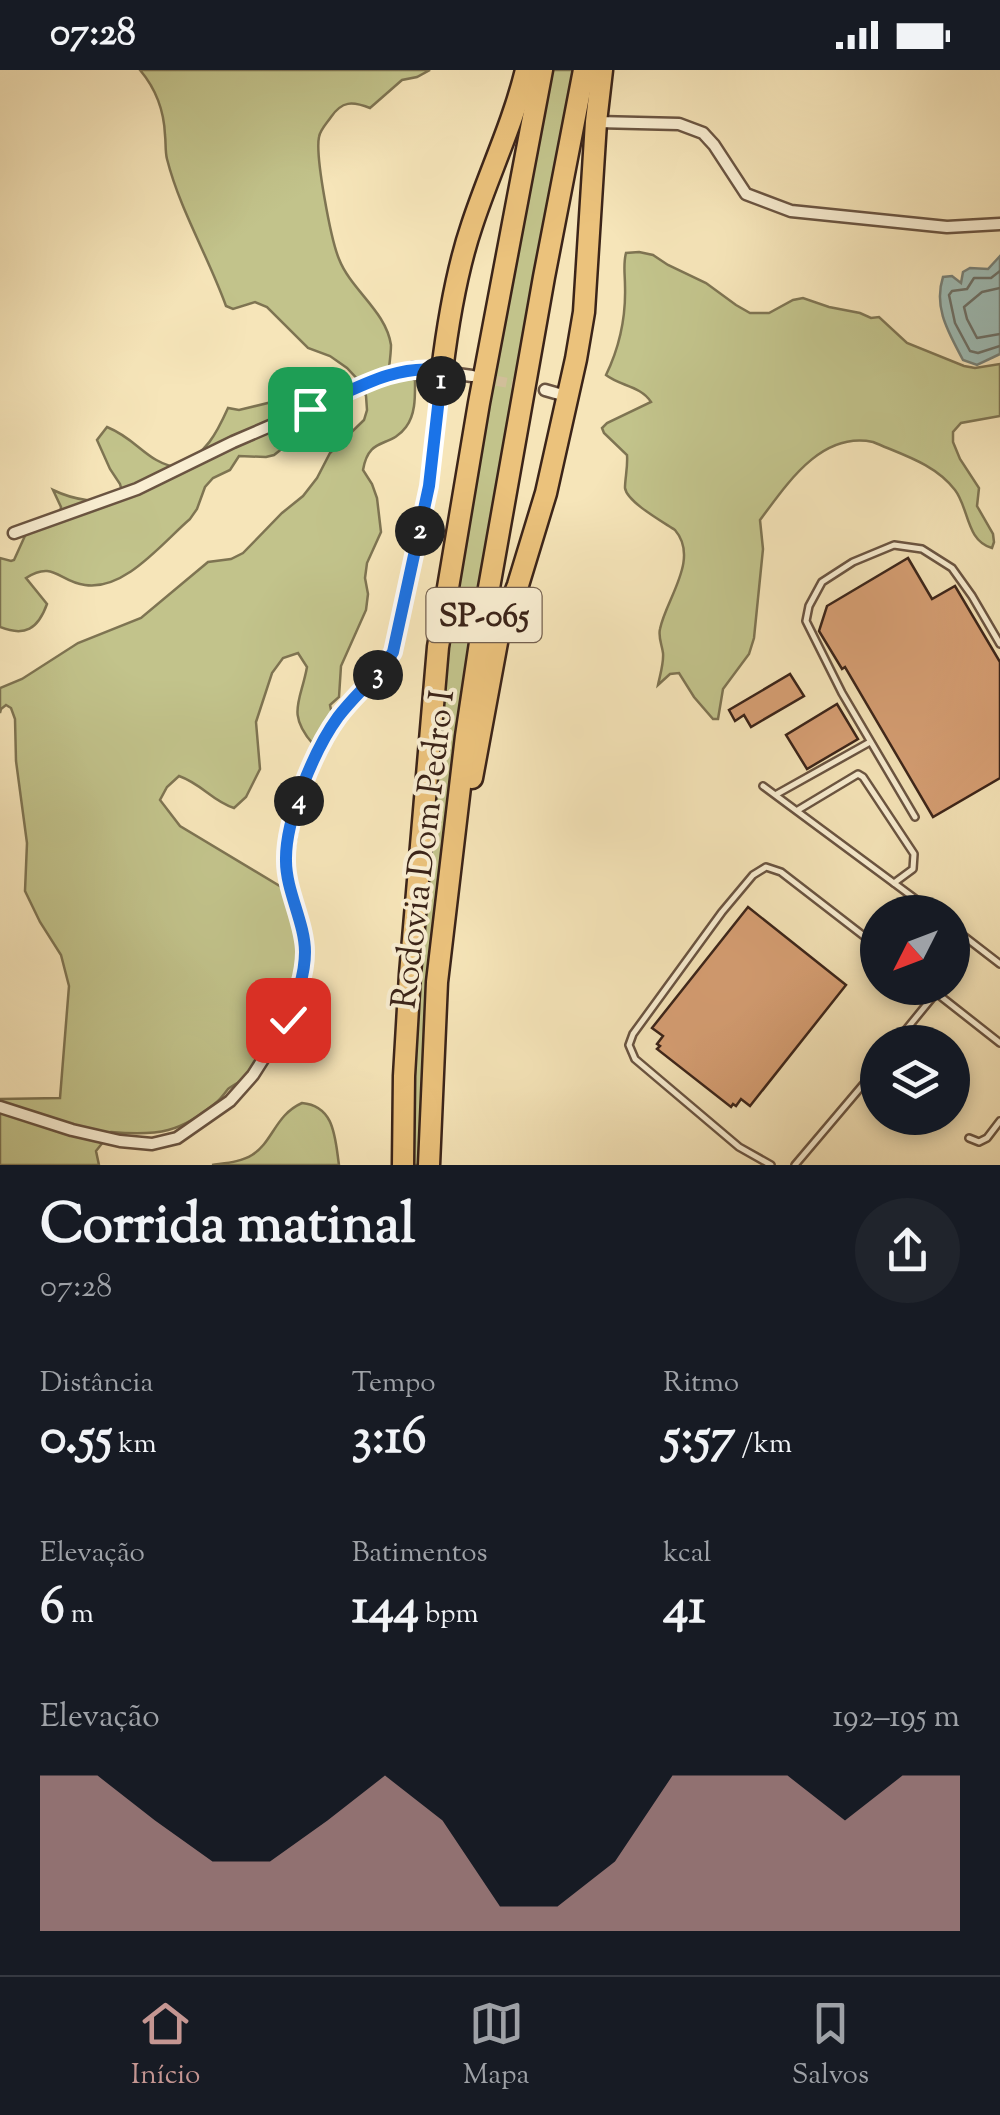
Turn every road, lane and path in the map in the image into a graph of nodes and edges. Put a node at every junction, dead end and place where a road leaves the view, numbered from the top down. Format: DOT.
graph roads {
  1 [pos="526,70"];
  2 [pos="542,70"];
  3 [pos="584,70"];
  4 [pos="602,70"];
  5 [pos="596,122"];
  6 [pos="1000,224"];
  7 [pos="442,371"];
  8 [pos="472,376"];
  9 [pos="545,390"];
  10 [pos="566,396"];
  11 [pos="14,533"];
  12 [pos="1000,644"];
  13 [pos="870,742"];
  14 [pos="764,786"];
  15 [pos="776,795"];
  16 [pos="796,810"];
  17 [pos="915,817"];
  18 [pos="894,883"];
  19 [pos="911,895"];
  20 [pos="860,932"];
  21 [pos="970,941"];
  22 [pos="1000,964"];
  23 [pos="437,982"];
  24 [pos="926,1005"];
  25 [pos="951,1005"];
  26 [pos="910,1025"];
  27 [pos="1000,1043"];
  28 [pos="860,1088"];
  29 [pos="0,1108"];
  30 [pos="1000,1120"];
  31 [pos="970,1138"];
  32 [pos="403,1165"];
  33 [pos="428,1165"];
  34 [pos="772,1165"];
  35 [pos="795,1165"];
  1 -- 7 [label="highway"];
  2 -- 32 [label="highway, Rodovia Dom Pedro I / SP-065"];
  3 -- 23 [label="highway, Rodovia Dom Pedro I / SP-065"];
  4 -- 5 [label="highway"];
  5 -- 6 [label="street"];
  5 -- 10 [label="highway"];
  7 -- 8 [label="street"];
  7 -- 11 [label="street"];
  7 -- 29 [label="street"];
  9 -- 10 [label="street"];
  10 -- 23 [label="highway"];
  12 -- 13 [label="lane"];
  13 -- 15 [label="lane"];
  13 -- 17 [label="lane"];
  14 -- 15 [label="lane"];
  15 -- 16 [label="lane"];
  16 -- 18 [label="lane"];
  16 -- 18 [label="lane"];
  18 -- 19 [label="lane"];
  20 -- 34 [label="lane"];
  21 -- 22 [label="lane"];
  23 -- 33 [label="highway, Rodovia Dom Pedro I / SP-065"];
  24 -- 26 [label="lane"];
  25 -- 27 [label="lane"];
  28 -- 35 [label="lane"];
  30 -- 31 [label="lane"];
}
